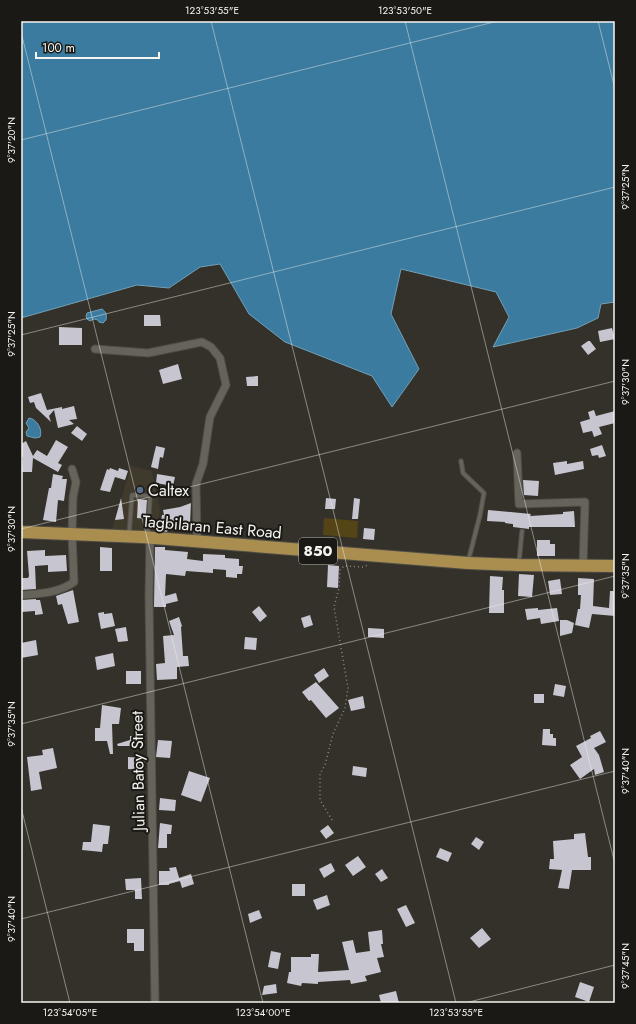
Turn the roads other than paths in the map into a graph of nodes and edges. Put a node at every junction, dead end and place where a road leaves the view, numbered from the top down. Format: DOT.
graph roads {
  1 [pos="95,349"];
  2 [pos="518,453"];
  3 [pos="462,461"];
  4 [pos="72,469"];
  5 [pos="21,532"];
  6 [pos="522,532"];
  7 [pos="72,534"];
  8 [pos="129,536"];
  9 [pos="148,538"];
  10 [pos="197,541"];
  11 [pos="468,563"];
  12 [pos="518,565"];
  13 [pos="583,566"];
  14 [pos="615,566"];
  15 [pos="21,595"];
  16 [pos="155,1003"];
  1 -- 10 [label="street"];
  2 -- 13 [label="street"];
  3 -- 11 [label="lane"];
  4 -- 7 [label="street"];
  5 -- 7 [label="main road, Tagbilaran East Road / 850"];
  6 -- 12 [label="lane"];
  7 -- 8 [label="main road, Tagbilaran East Road / 850"];
  7 -- 15 [label="street"];
  8 -- 9 [label="main road, Tagbilaran East Road / 850"];
  8 -- 9 [label="lane"];
  9 -- 10 [label="main road, Tagbilaran East Road / 850"];
  9 -- 16 [label="street, Julian Batoy Street"];
  10 -- 11 [label="main road, Tagbilaran East Road / 850"];
  11 -- 12 [label="main road, Tagbilaran East Road / 850"];
  12 -- 13 [label="main road, Tagbilaran East Road / 850"];
  13 -- 14 [label="main road, Tagbilaran East Road / 850"];
}
